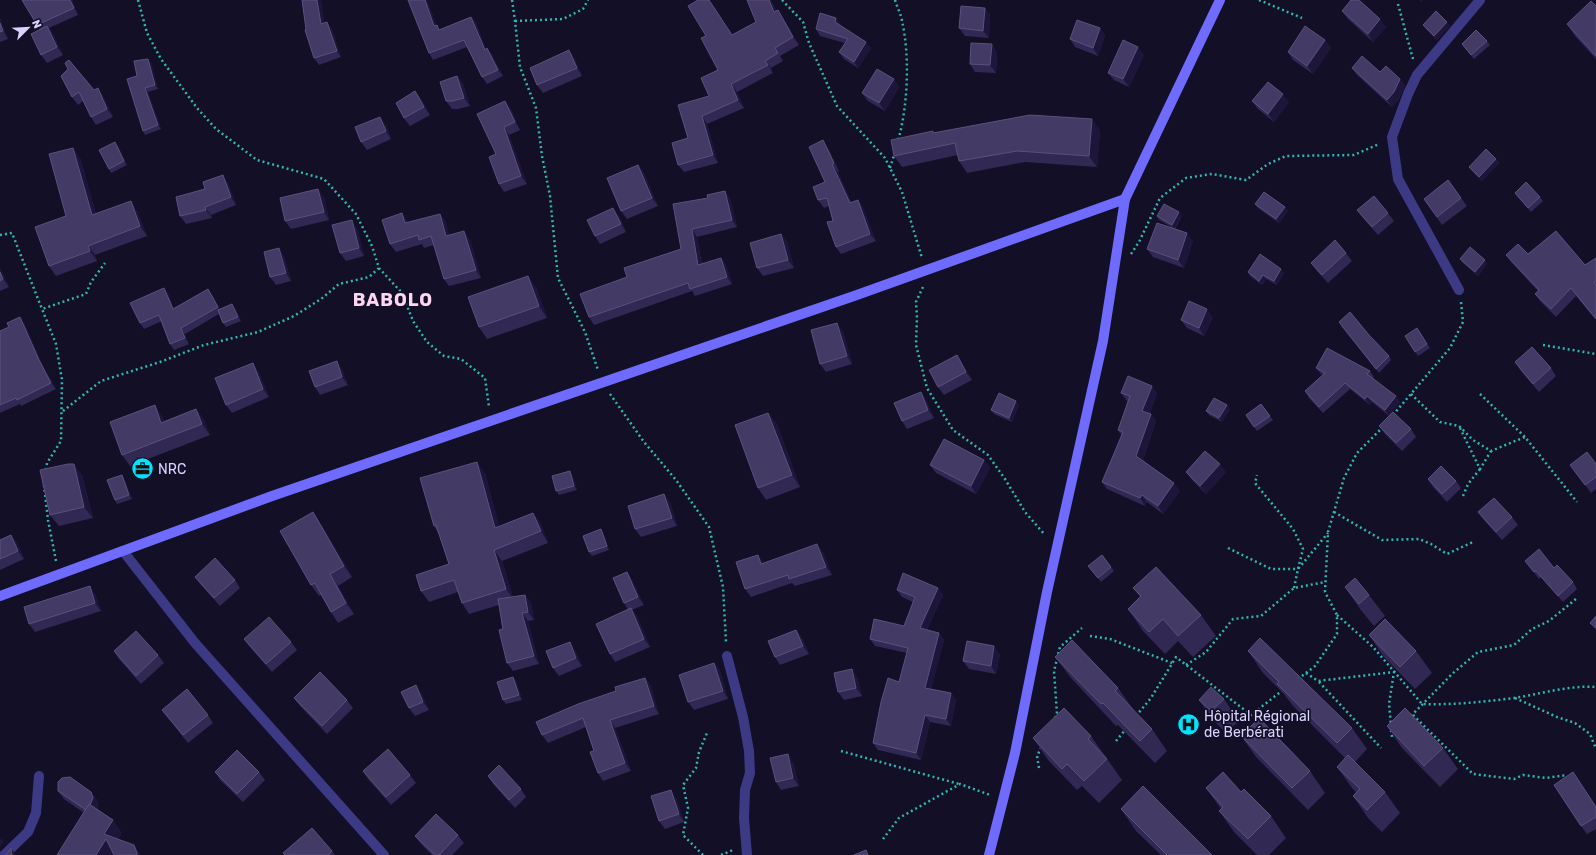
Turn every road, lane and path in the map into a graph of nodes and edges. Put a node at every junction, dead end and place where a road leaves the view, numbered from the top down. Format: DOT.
graph roads {
  1 [pos="138,0"];
  2 [pos="512,0"];
  3 [pos="588,0"];
  4 [pos="782,0"];
  5 [pos="895,0"];
  6 [pos="1220,0"];
  7 [pos="1259,0"];
  8 [pos="1480,0"];
  9 [pos="1398,4"];
  10 [pos="1302,18"];
  11 [pos="515,21"];
  12 [pos="1417,75"];
  13 [pos="1392,137"];
  14 [pos="890,168"];
  15 [pos="1124,198"];
  16 [pos="0,236"];
  17 [pos="1131,254"];
  18 [pos="105,263"];
  19 [pos="379,268"];
  20 [pos="926,270"];
  21 [pos="1459,290"];
  22 [pos="42,309"];
  23 [pos="1543,345"];
  24 [pos="1595,355"];
  25 [pos="602,383"];
  26 [pos="1411,394"];
  27 [pos="1480,394"];
  28 [pos="62,411"];
  29 [pos="1392,416"];
  30 [pos="491,421"];
  31 [pos="1388,421"];
  32 [pos="1459,426"];
  33 [pos="1525,438"];
  34 [pos="1491,451"];
  35 [pos="1480,469"];
  36 [pos="1257,475"];
  37 [pos="46,476"];
  38 [pos="45,482"];
  39 [pos="1463,496"];
  40 [pos="1578,502"];
  41 [pos="1334,512"];
  42 [pos="1328,532"];
  43 [pos="1473,542"];
  44 [pos="1228,548"];
  45 [pos="1057,549"];
  46 [pos="123,551"];
  47 [pos="1298,569"];
  48 [pos="59,575"];
  49 [pos="1324,582"];
  50 [pos="1294,588"];
  51 [pos="0,596"];
  52 [pos="1576,599"];
  53 [pos="1337,615"];
  54 [pos="1082,628"];
  55 [pos="1090,636"];
  56 [pos="727,656"];
  57 [pos="1172,663"];
  58 [pos="1186,664"];
  59 [pos="1394,672"];
  60 [pos="1306,673"];
  61 [pos="1318,681"];
  62 [pos="1294,682"];
  63 [pos="1287,687"];
  64 [pos="1596,687"];
  65 [pos="1514,698"];
  66 [pos="1422,704"];
  67 [pos="1412,715"];
  68 [pos="1136,716"];
  69 [pos="1407,720"];
  70 [pos="1054,721"];
  71 [pos="1131,722"];
  72 [pos="1397,732"];
  73 [pos="707,733"];
  74 [pos="1116,741"];
  75 [pos="1044,742"];
  76 [pos="1381,748"];
  77 [pos="1596,749"];
  78 [pos="841,751"];
  79 [pos="1039,768"];
  80 [pos="1567,775"];
  81 [pos="39,776"];
  82 [pos="960,784"];
  83 [pos="1003,800"];
  84 [pos="883,839"];
  85 [pos="4,855"];
  86 [pos="384,855"];
  87 [pos="703,855"];
  88 [pos="747,855"];
  89 [pos="989,855"];
  1 -- 19 [label="path"];
  2 -- 11 [label="path"];
  3 -- 11 [label="path"];
  4 -- 14 [label="path"];
  5 -- 14 [label="path"];
  6 -- 15 [label="street"];
  7 -- 10 [label="path"];
  8 -- 12 [label="street"];
  9 -- 12 [label="path"];
  11 -- 25 [label="path"];
  12 -- 13 [label="street"];
  13 -- 17 [label="path"];
  13 -- 21 [label="street"];
  14 -- 20 [label="path"];
  15 -- 20 [label="street"];
  15 -- 45 [label="street"];
  16 -- 22 [label="path"];
  18 -- 22 [label="path"];
  19 -- 28 [label="path"];
  19 -- 30 [label="path"];
  20 -- 25 [label="street"];
  20 -- 45 [label="path"];
  21 -- 26 [label="path"];
  22 -- 28 [label="path"];
  23 -- 24 [label="path"];
  25 -- 30 [label="street"];
  25 -- 56 [label="path"];
  26 -- 29 [label="path"];
  26 -- 32 [label="path"];
  27 -- 33 [label="path"];
  28 -- 37 [label="path"];
  30 -- 46 [label="street"];
  31 -- 41 [label="path"];
  32 -- 34 [label="path"];
  32 -- 35 [label="path"];
  33 -- 34 [label="path"];
  33 -- 40 [label="path"];
  34 -- 35 [label="path"];
  35 -- 39 [label="path"];
  36 -- 47 [label="path"];
  38 -- 48 [label="path"];
  41 -- 42 [label="path"];
  41 -- 43 [label="path"];
  42 -- 47 [label="path"];
  42 -- 49 [label="path"];
  44 -- 47 [label="path"];
  45 -- 83 [label="street"];
  46 -- 48 [label="street"];
  46 -- 86 [label="street"];
  47 -- 50 [label="path"];
  48 -- 51 [label="street"];
  49 -- 50 [label="path"];
  49 -- 53 [label="path"];
  50 -- 58 [label="path"];
  52 -- 66 [label="path"];
  53 -- 59 [label="path"];
  53 -- 60 [label="path"];
  54 -- 70 [label="path"];
  55 -- 57 [label="path"];
  56 -- 88 [label="street"];
  57 -- 58 [label="path"];
  57 -- 68 [label="path"];
  58 -- 63 [label="path"];
  59 -- 61 [label="path"];
  59 -- 66 [label="path"];
  59 -- 72 [label="path"];
  60 -- 61 [label="path"];
  60 -- 62 [label="path"];
  61 -- 76 [label="path"];
  64 -- 65 [label="path"];
  65 -- 66 [label="path"];
  65 -- 77 [label="path"];
  66 -- 67 [label="path"];
  67 -- 69 [label="path"];
  67 -- 80 [label="path"];
  71 -- 74 [label="path"];
  73 -- 87 [label="path"];
  75 -- 79 [label="path"];
  78 -- 82 [label="path"];
  81 -- 85 [label="street"];
  82 -- 83 [label="path"];
  82 -- 84 [label="path"];
  83 -- 89 [label="street"];
}
